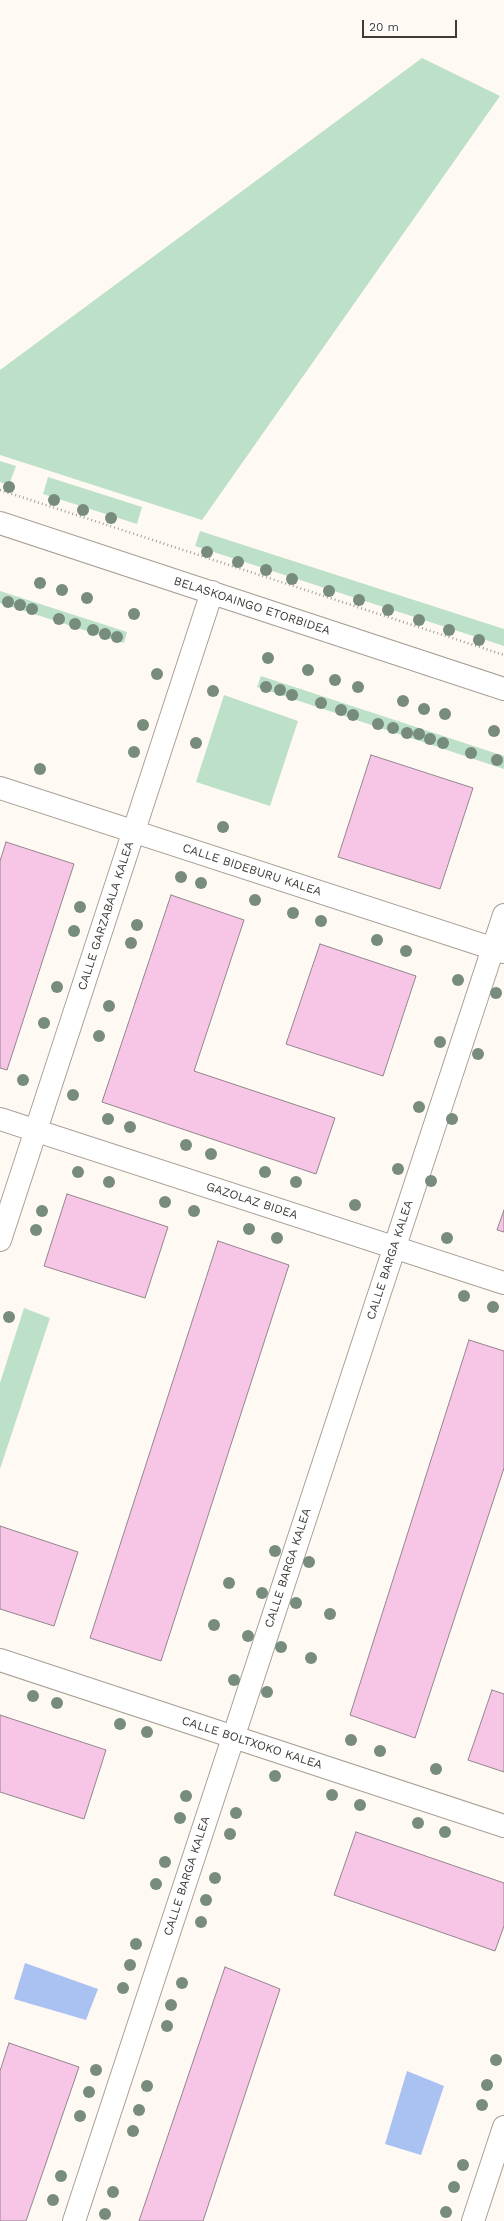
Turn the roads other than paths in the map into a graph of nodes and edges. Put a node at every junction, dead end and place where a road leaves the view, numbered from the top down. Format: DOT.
graph roads {
  1 [pos="0,523"];
  2 [pos="212,592"];
  3 [pos="504,689"];
  4 [pos="0,788"];
  5 [pos="134,832"];
  6 [pos="504,916"];
  7 [pos="499,950"];
  8 [pos="0,1119"];
  9 [pos="36,1131"];
  10 [pos="0,1240"];
  11 [pos="394,1247"];
  12 [pos="504,1283"];
  13 [pos="0,1660"];
  14 [pos="233,1736"];
  15 [pos="504,1826"];
  16 [pos="504,2127"];
  17 [pos="74,2221"];
  18 [pos="473,2221"];
  1 -- 2 [label="street, BELASKOAINGO ETORBIDEA"];
  2 -- 3 [label="street, BELASKOAINGO ETORBIDEA"];
  2 -- 5 [label="street, CALLE GARZABALA KALEA"];
  4 -- 5 [label="street, CALLE BIDEBURU KALEA"];
  5 -- 7 [label="street, CALLE BIDEBURU KALEA"];
  5 -- 9 [label="street, CALLE GARZABALA KALEA"];
  6 -- 7 [label="street, CALLE BARGA KALEA"];
  7 -- 11 [label="street, CALLE BARGA KALEA"];
  8 -- 9 [label="street, GAZOLAZ BIDEA"];
  9 -- 10 [label="street, CALLE GARZABALA KALEA"];
  9 -- 11 [label="street, GAZOLAZ BIDEA"];
  11 -- 12 [label="street, GAZOLAZ BIDEA"];
  11 -- 14 [label="street, CALLE BARGA KALEA"];
  13 -- 14 [label="street, CALLE BOLTXOKO KALEA"];
  14 -- 15 [label="street, CALLE BOLTXOKO KALEA"];
  14 -- 17 [label="street, CALLE BARGA KALEA"];
  16 -- 18 [label="street"];
}
